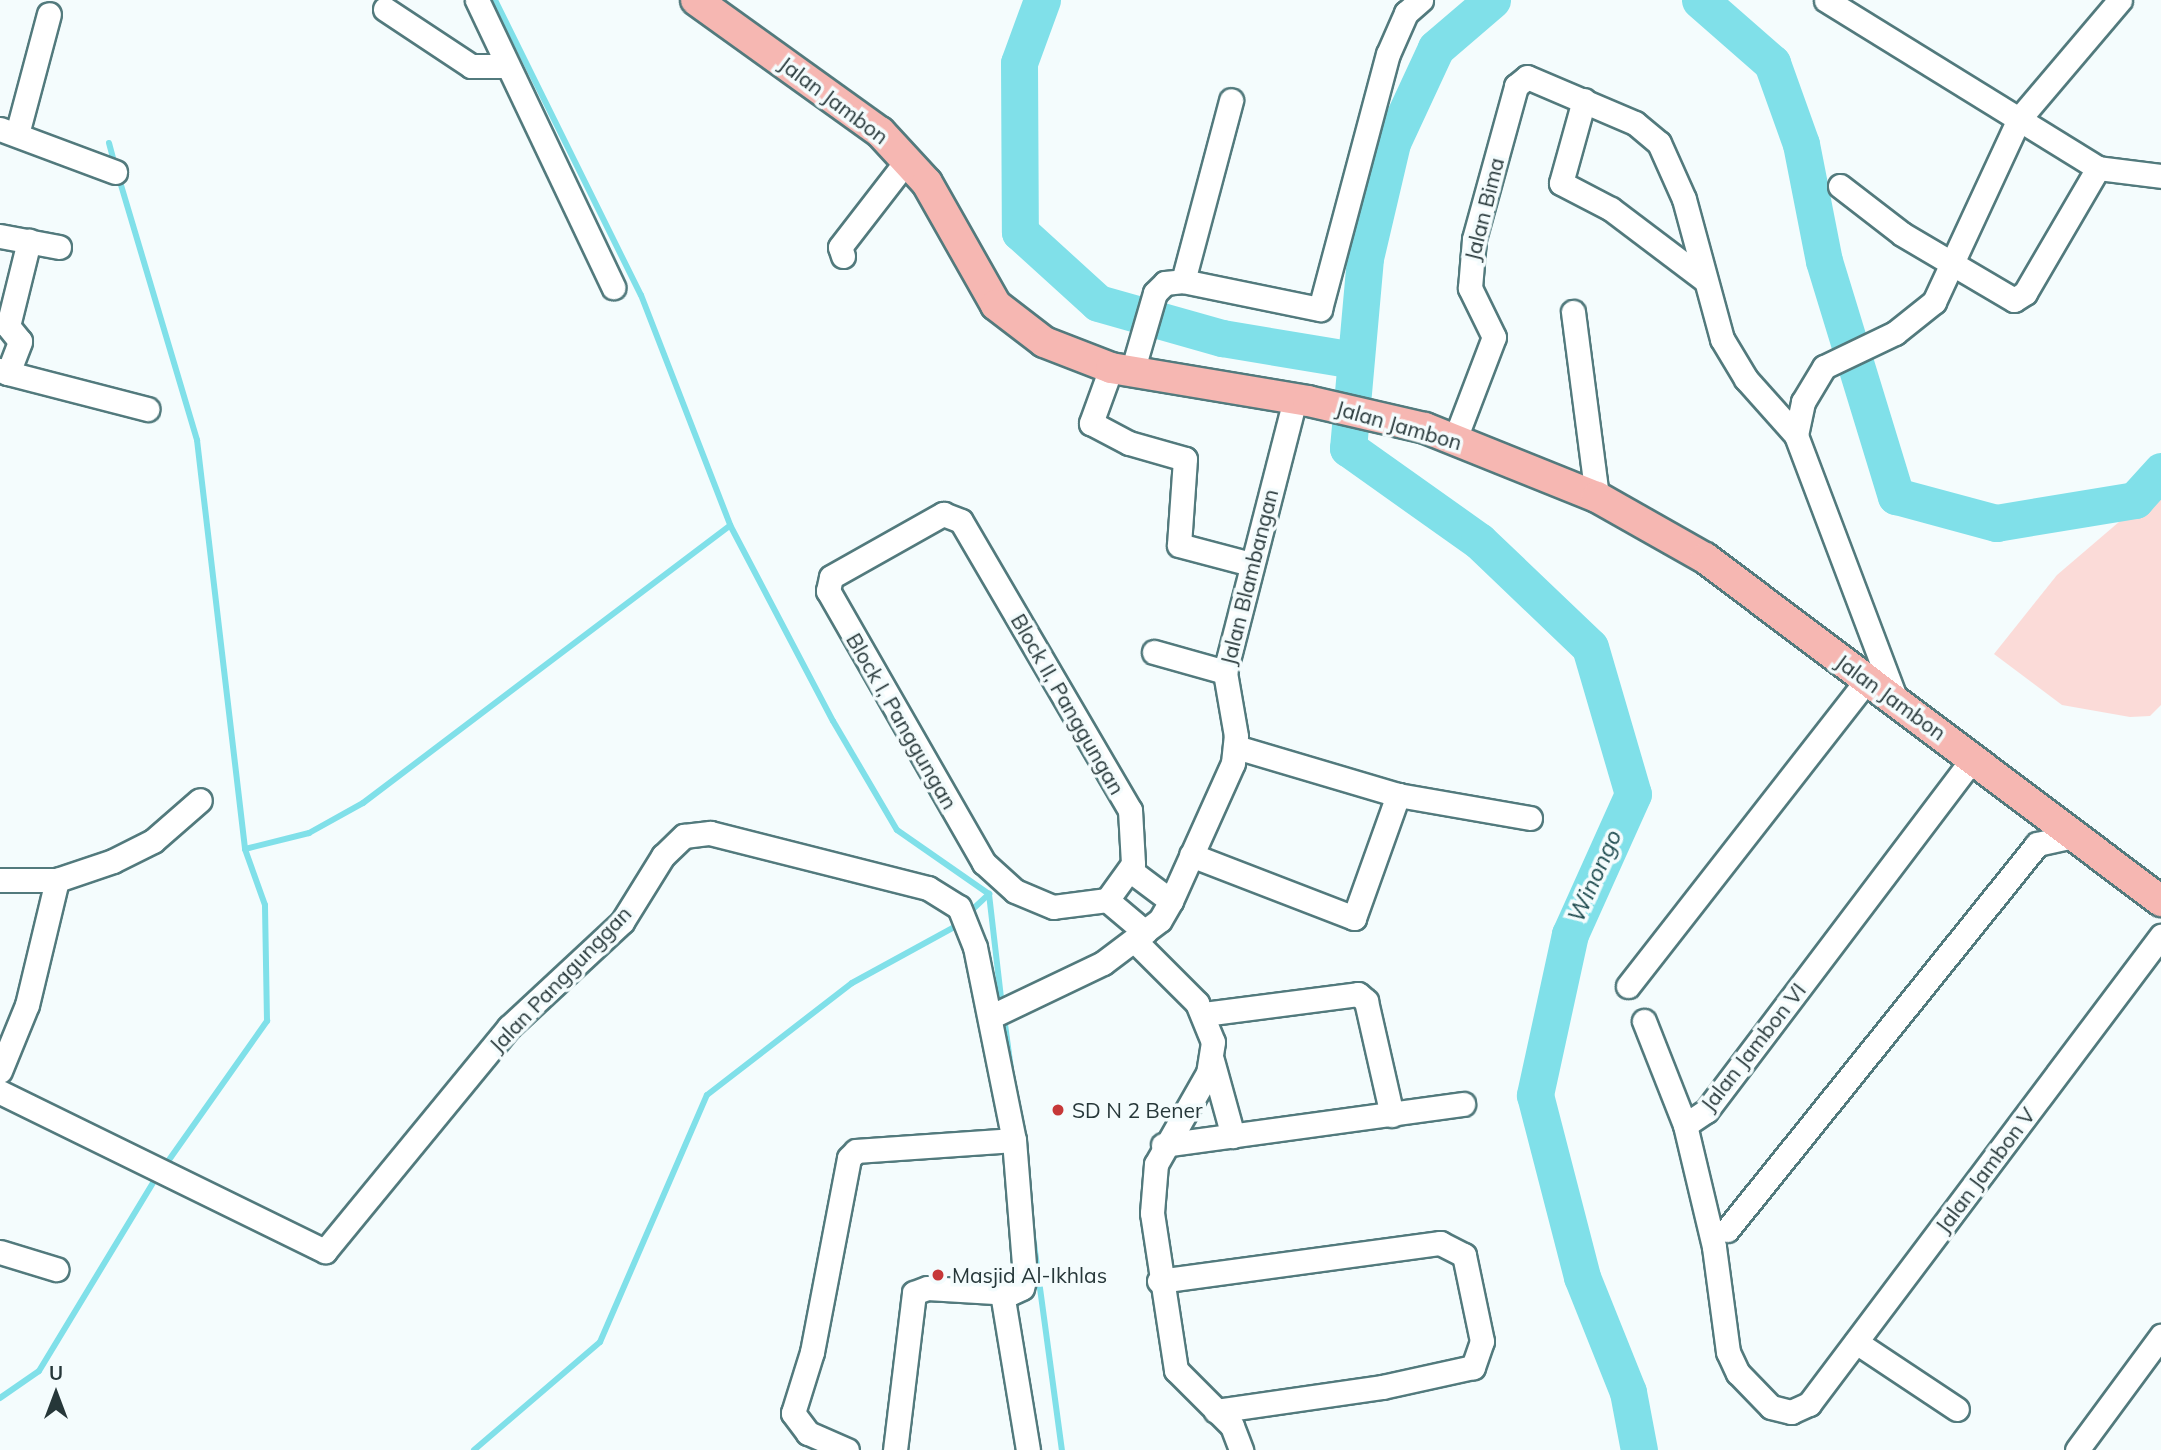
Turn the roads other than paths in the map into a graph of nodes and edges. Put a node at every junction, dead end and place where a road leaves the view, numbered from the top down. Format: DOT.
graph roads {
  1 [pos="477,0"];
  2 [pos="696,0"];
  3 [pos="1421,0"];
  4 [pos="1826,0"];
  5 [pos="2120,0"];
  6 [pos="386,9"];
  7 [pos="49,15"];
  8 [pos="505,66"];
  9 [pos="1231,100"];
  10 [pos="1584,100"];
  11 [pos="2019,119"];
  12 [pos="9,131"];
  13 [pos="908,159"];
  14 [pos="2098,167"];
  15 [pos="115,172"];
  16 [pos="2161,176"];
  17 [pos="1840,186"];
  18 [pos="0,236"];
  19 [pos="29,241"];
  20 [pos="59,247"];
  21 [pos="843,256"];
  22 [pos="1956,265"];
  23 [pos="1705,280"];
  24 [pos="1183,281"];
  25 [pos="613,287"];
  26 [pos="1573,312"];
  27 [pos="1121,370"];
  28 [pos="4,372"];
  29 [pos="1302,400"];
  30 [pos="147,410"];
  31 [pos="1797,435"];
  32 [pos="1455,439"];
  33 [pos="1597,497"];
  34 [pos="953,514"];
  35 [pos="1251,564"];
  36 [pos="1154,652"];
  37 [pos="1225,672"];
  38 [pos="1867,680"];
  39 [pos="1896,700"];
  40 [pos="1236,747"];
  41 [pos="1974,757"];
  42 [pos="1398,795"];
  43 [pos="200,800"];
  44 [pos="1530,818"];
  45 [pos="2078,835"];
  46 [pos="1191,855"];
  47 [pos="1131,871"];
  48 [pos="0,880"];
  49 [pos="57,880"];
  50 [pos="1107,900"];
  51 [pos="1171,901"];
  52 [pos="2161,901"];
  53 [pos="2161,936"];
  54 [pos="1140,937"];
  55 [pos="1628,986"];
  56 [pos="1000,1013"];
  57 [pos="1204,1014"];
  58 [pos="1644,1021"];
  59 [pos="1212,1060"];
  60 [pos="0,1071"];
  61 [pos="0,1092"];
  62 [pos="1463,1104"];
  63 [pos="1392,1115"];
  64 [pos="1685,1125"];
  65 [pos="1233,1136"];
  66 [pos="1014,1140"];
  67 [pos="1163,1144"];
  68 [pos="1727,1230"];
  69 [pos="0,1252"];
  70 [pos="56,1269"];
  71 [pos="1159,1282"];
  72 [pos="1002,1293"];
  73 [pos="2161,1336"];
  74 [pos="1856,1342"];
  75 [pos="1809,1404"];
  76 [pos="1957,1409"];
  77 [pos="1216,1411"];
  78 [pos="847,1450"];
  79 [pos="895,1450"];
  80 [pos="1028,1450"];
  81 [pos="1241,1450"];
  82 [pos="2077,1450"];
  1 -- 8 [label="street"];
  2 -- 13 [label="main road, Jalan Jambon"];
  3 -- 24 [label="street"];
  4 -- 11 [label="street"];
  5 -- 11 [label="street"];
  6 -- 8 [label="street"];
  7 -- 12 [label="street"];
  8 -- 25 [label="street"];
  9 -- 24 [label="street"];
  10 -- 23 [label="street"];
  10 -- 23 [label="street"];
  10 -- 32 [label="street, Jalan Bima"];
  11 -- 14 [label="street"];
  11 -- 22 [label="street"];
  12 -- 15 [label="street"];
  13 -- 21 [label="street"];
  13 -- 27 [label="main road, Jalan Jambon"];
  14 -- 16 [label="street"];
  14 -- 22 [label="street"];
  17 -- 22 [label="street"];
  18 -- 19 [label="street"];
  19 -- 20 [label="street"];
  19 -- 28 [label="street"];
  22 -- 31 [label="street"];
  23 -- 31 [label="street"];
  24 -- 27 [label="street"];
  26 -- 33 [label="street"];
  27 -- 29 [label="main road, Jalan Jambon"];
  27 -- 35 [label="street"];
  28 -- 30 [label="street"];
  29 -- 32 [label="main road, Jalan Jambon"];
  29 -- 35 [label="street, Jalan Blambangan"];
  31 -- 39 [label="street"];
  32 -- 33 [label="main road, Jalan Jambon"];
  33 -- 38 [label="main road, Jalan Jambon"];
  34 -- 47 [label="street, Block II, Panggungan"];
  34 -- 50 [label="street, Block I, Panggungan"];
  35 -- 37 [label="street, Jalan Blambangan"];
  36 -- 37 [label="street"];
  37 -- 40 [label="street, Jalan Blambangan"];
  38 -- 39 [label="main road, Jalan Jambon"];
  38 -- 55 [label="street"];
  39 -- 41 [label="main road, Jalan Jambon"];
  40 -- 42 [label="street"];
  40 -- 46 [label="street"];
  41 -- 45 [label="main road, Jalan Jambon"];
  41 -- 64 [label="street, Jalan Jambon VI"];
  42 -- 44 [label="street"];
  42 -- 46 [label="street"];
  43 -- 49 [label="street"];
  45 -- 52 [label="main road, Jalan Jambon"];
  45 -- 68 [label="street"];
  46 -- 51 [label="street"];
  47 -- 50 [label="street"];
  47 -- 51 [label="street"];
  48 -- 49 [label="street"];
  49 -- 60 [label="street"];
  50 -- 54 [label="street"];
  51 -- 54 [label="street"];
  53 -- 74 [label="street, Jalan Jambon V"];
  54 -- 56 [label="street"];
  54 -- 57 [label="street"];
  56 -- 61 [label="street, Jalan Panggunggan"];
  56 -- 66 [label="street"];
  57 -- 59 [label="street"];
  57 -- 63 [label="street"];
  58 -- 64 [label="street"];
  59 -- 65 [label="street"];
  59 -- 67 [label="street"];
  62 -- 63 [label="street"];
  63 -- 65 [label="street"];
  64 -- 75 [label="street, Jalan Jambon VI"];
  65 -- 67 [label="street"];
  66 -- 72 [label="street"];
  66 -- 78 [label="street"];
  67 -- 71 [label="street"];
  69 -- 70 [label="street"];
  71 -- 77 [label="street"];
  71 -- 77 [label="street"];
  72 -- 79 [label="street"];
  72 -- 80 [label="street"];
  73 -- 82 [label="street"];
  74 -- 75 [label="street, Jalan Jambon V"];
  74 -- 76 [label="street"];
  77 -- 81 [label="street"];
}
